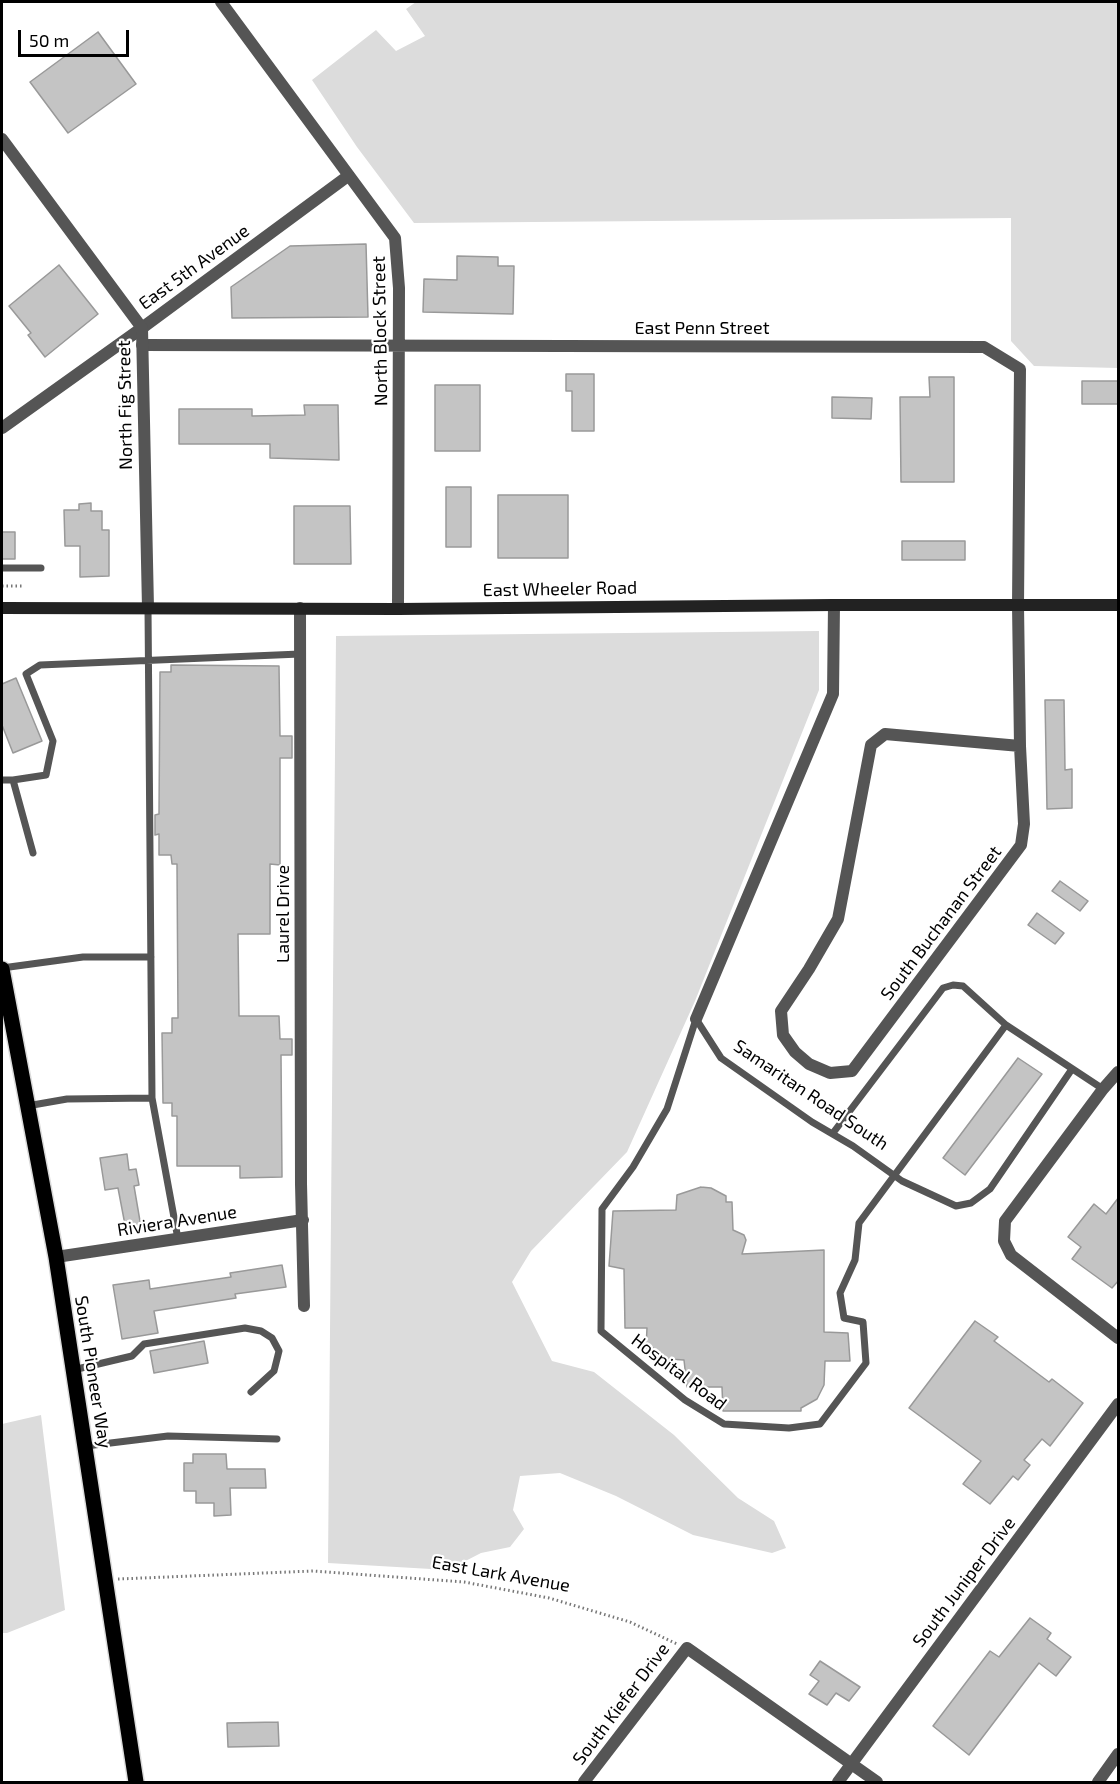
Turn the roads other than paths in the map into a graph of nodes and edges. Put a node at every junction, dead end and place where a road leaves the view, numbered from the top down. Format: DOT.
graph roads {
  1 [pos="221,2"];
  2 [pos="2,139"];
  3 [pos="348,176"];
  4 [pos="142,328"];
  5 [pos="142,345"];
  6 [pos="399,346"];
  7 [pos="2,428"];
  8 [pos="2,568"];
  9 [pos="42,568"];
  10 [pos="834,605"];
  11 [pos="1018,605"];
  12 [pos="1119,605"];
  13 [pos="2,608"];
  14 [pos="148,608"];
  15 [pos="300,608"];
  16 [pos="398,609"];
  17 [pos="300,654"];
  18 [pos="148,660"];
  19 [pos="1020,746"];
  20 [pos="2,780"];
  21 [pos="13,780"];
  22 [pos="33,853"];
  23 [pos="151,957"];
  24 [pos="2,969"];
  25 [pos="696,1019"];
  26 [pos="1006,1025"];
  27 [pos="1072,1069"];
  28 [pos="1119,1072"];
  29 [pos="1103,1089"];
  30 [pos="152,1098"];
  31 [pos="27,1106"];
  32 [pos="833,1133"];
  33 [pos="895,1175"];
  34 [pos="303,1220"];
  35 [pos="178,1239"];
  36 [pos="56,1257"];
  37 [pos="304,1306"];
  38 [pos="1119,1338"];
  39 [pos="73,1370"];
  40 [pos="251,1392"];
  41 [pos="1119,1404"];
  42 [pos="278,1439"];
  43 [pos="85,1446"];
  44 [pos="1119,1754"];
  45 [pos="852,1764"];
  46 [pos="136,1782"];
  47 [pos="584,1782"];
  48 [pos="838,1782"];
  49 [pos="877,1782"];
  50 [pos="1098,1782"];
  1 -- 3 [label="street, North Block Street"];
  2 -- 4 [label="street, North Fig Street"];
  3 -- 4 [label="street, East 5th Avenue"];
  3 -- 6 [label="street, North Block Street"];
  4 -- 5 [label="street, North Fig Street"];
  4 -- 7 [label="street, East 5th Avenue"];
  5 -- 6 [label="street, East Penn Street"];
  5 -- 14 [label="street, North Fig Street"];
  6 -- 11 [label="street, East Penn Street"];
  6 -- 16 [label="street, North Block Street"];
  8 -- 9 [label="lane"];
  10 -- 11 [label="main road, East Wheeler Road"];
  10 -- 16 [label="main road, East Wheeler Road"];
  10 -- 25 [label="street"];
  11 -- 12 [label="main road, East Wheeler Road"];
  11 -- 19 [label="street, South Buchanan Street"];
  13 -- 14 [label="main road, East Wheeler Road"];
  14 -- 15 [label="main road, East Wheeler Road"];
  14 -- 18 [label="lane"];
  15 -- 16 [label="main road, East Wheeler Road"];
  15 -- 17 [label="street, Laurel Drive"];
  17 -- 18 [label="lane"];
  17 -- 34 [label="street, Laurel Drive"];
  18 -- 21 [label="lane"];
  18 -- 23 [label="lane"];
  19 -- 19 [label="street, South Buchanan Street"];
  20 -- 21 [label="lane"];
  21 -- 22 [label="lane"];
  23 -- 24 [label="lane"];
  23 -- 30 [label="lane"];
  24 -- 31 [label="main road, South Pioneer Way"];
  25 -- 32 [label="lane, Samaritan Road South"];
  25 -- 33 [label="lane, Hospital Road"];
  26 -- 27 [label="lane"];
  26 -- 32 [label="lane"];
  26 -- 33 [label="lane"];
  27 -- 29 [label="lane"];
  27 -- 33 [label="lane, Samaritan Road South"];
  28 -- 29 [label="street"];
  29 -- 38 [label="street"];
  30 -- 31 [label="lane"];
  30 -- 35 [label="lane"];
  31 -- 36 [label="main road, South Pioneer Way"];
  32 -- 33 [label="lane, Samaritan Road South"];
  34 -- 35 [label="street, Riviera Avenue"];
  34 -- 37 [label="street, Laurel Drive"];
  35 -- 36 [label="street, Riviera Avenue"];
  36 -- 39 [label="main road, South Pioneer Way"];
  39 -- 40 [label="lane"];
  39 -- 43 [label="main road, South Pioneer Way"];
  41 -- 45 [label="street, South Juniper Drive"];
  42 -- 43 [label="lane"];
  43 -- 46 [label="main road, South Pioneer Way"];
  44 -- 50 [label="street"];
  45 -- 47 [label="street, South Kiefer Drive"];
  45 -- 48 [label="street, South Juniper Drive"];
  45 -- 49 [label="street"];
}
